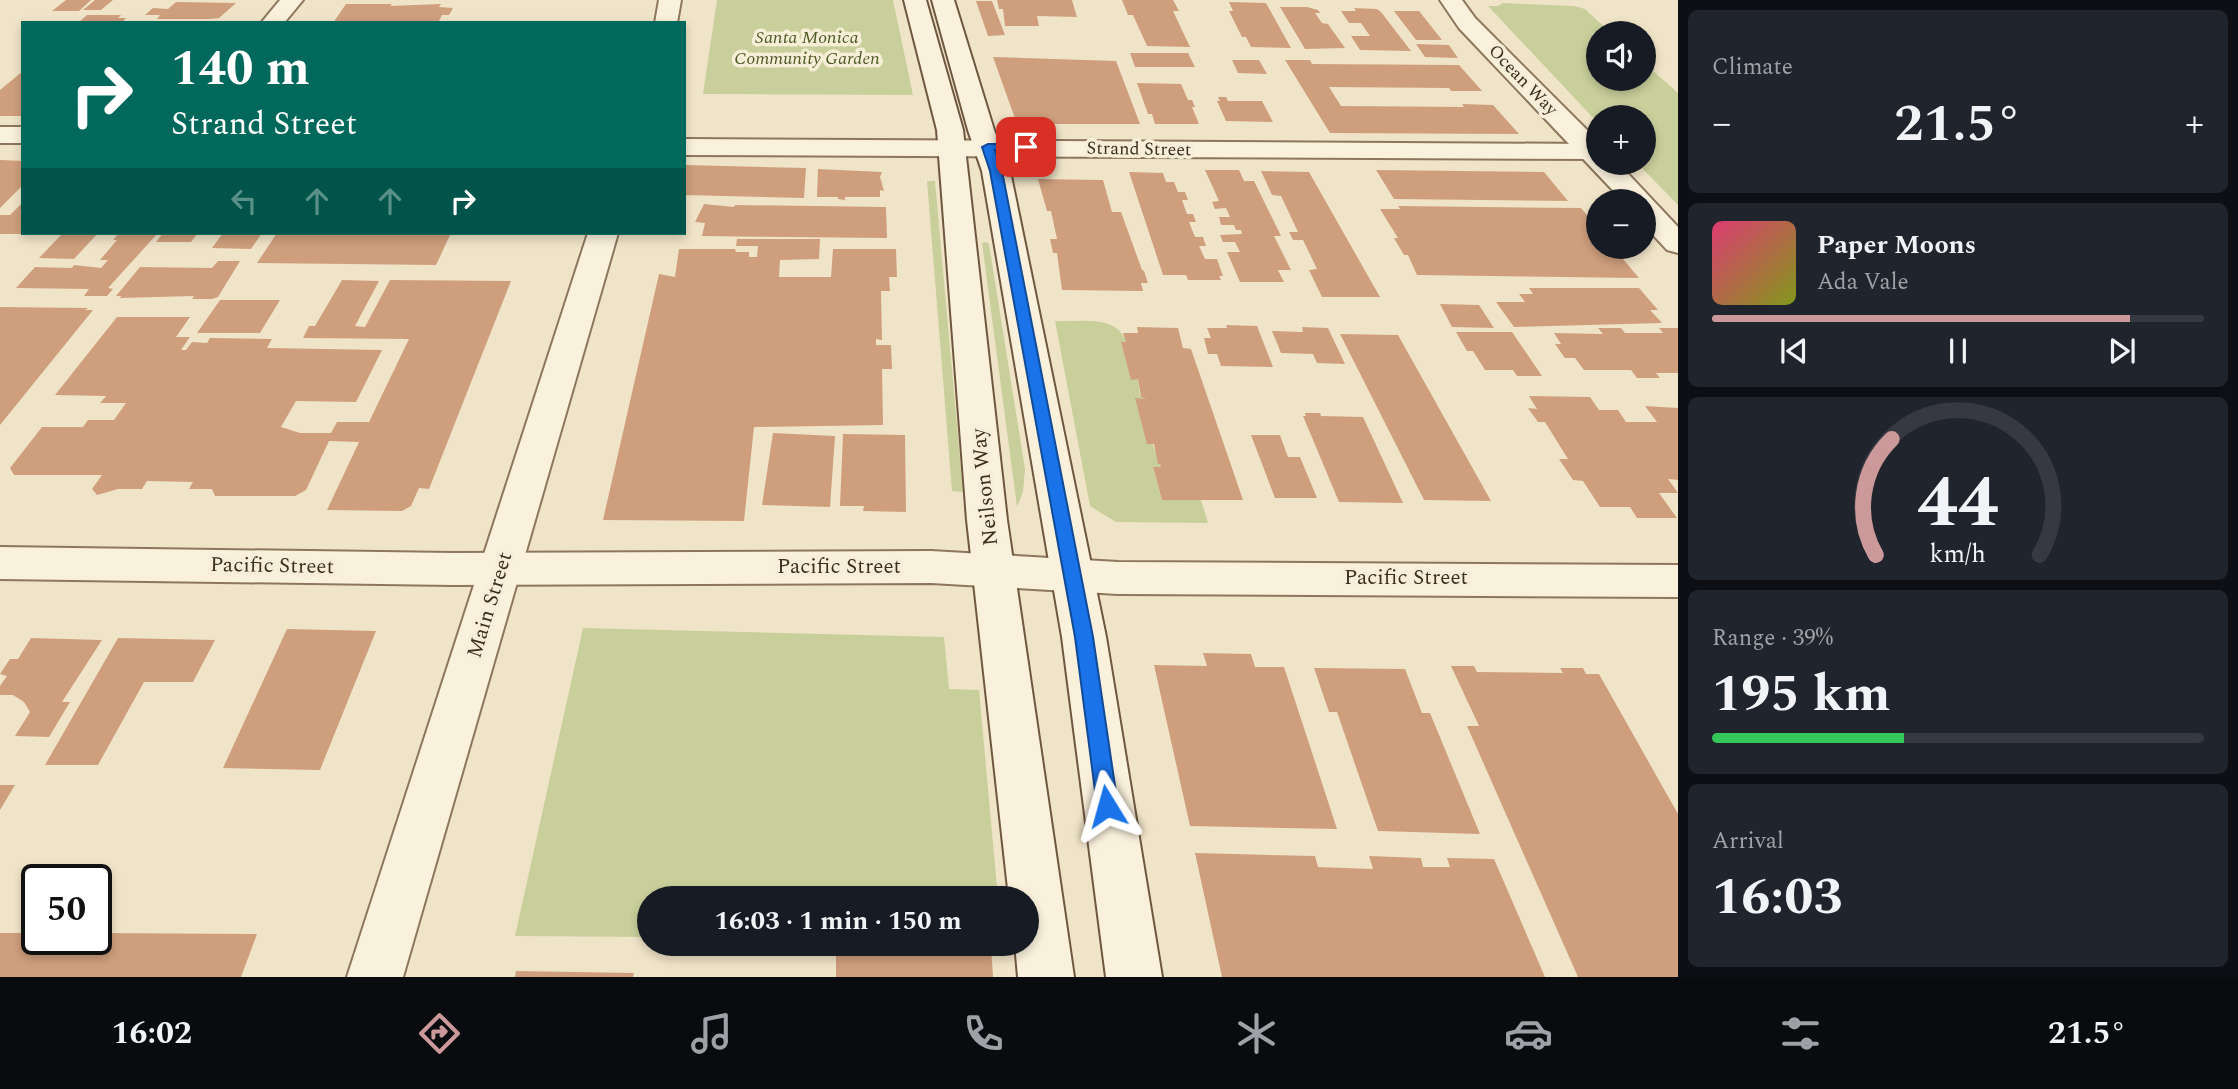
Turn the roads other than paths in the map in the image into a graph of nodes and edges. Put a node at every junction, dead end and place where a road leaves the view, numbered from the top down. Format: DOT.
graph roads {
  1 [pos="292,0"];
  2 [pos="670,0"];
  3 [pos="915,0"];
  4 [pos="943,0"];
  5 [pos="1451,0"];
  6 [pos="274,21"];
  7 [pos="666,21"];
  8 [pos="0,135"];
  9 [pos="21,135"];
  10 [pos="1586,145"];
  11 [pos="686,147"];
  12 [pos="970,148"];
  13 [pos="1586,157"];
  14 [pos="1614,175"];
  15 [pos="1627,189"];
  16 [pos="1656,221"];
  17 [pos="602,235"];
  18 [pos="1678,244"];
  19 [pos="0,563"];
  20 [pos="501,569"];
  21 [pos="1009,572"];
  22 [pos="1071,576"];
  23 [pos="1678,581"];
  24 [pos="375,977"];
  25 [pos="1046,977"];
  26 [pos="1134,977"];
  1 -- 6 [label="street"];
  2 -- 7 [label="street"];
  3 -- 12 [label="street, Neilson Way"];
  4 -- 12 [label="street, Neilson Way"];
  5 -- 10 [label="street, Ocean Way"];
  8 -- 9 [label="street"];
  11 -- 12 [label="street, Strand Street"];
  12 -- 13 [label="street, Strand Street"];
  12 -- 21 [label="street, Neilson Way"];
  12 -- 22 [label="street, Neilson Way"];
  14 -- 15 [label="street, Ocean Way"];
  16 -- 18 [label="street"];
  17 -- 20 [label="street, Main Street"];
  19 -- 20 [label="street, Pacific Street"];
  20 -- 21 [label="street, Pacific Street"];
  20 -- 24 [label="street, Main Street"];
  21 -- 22 [label="street, Pacific Street"];
  21 -- 25 [label="street, Neilson Way"];
  22 -- 23 [label="street, Pacific Street"];
  22 -- 26 [label="street, Neilson Way"];
}
